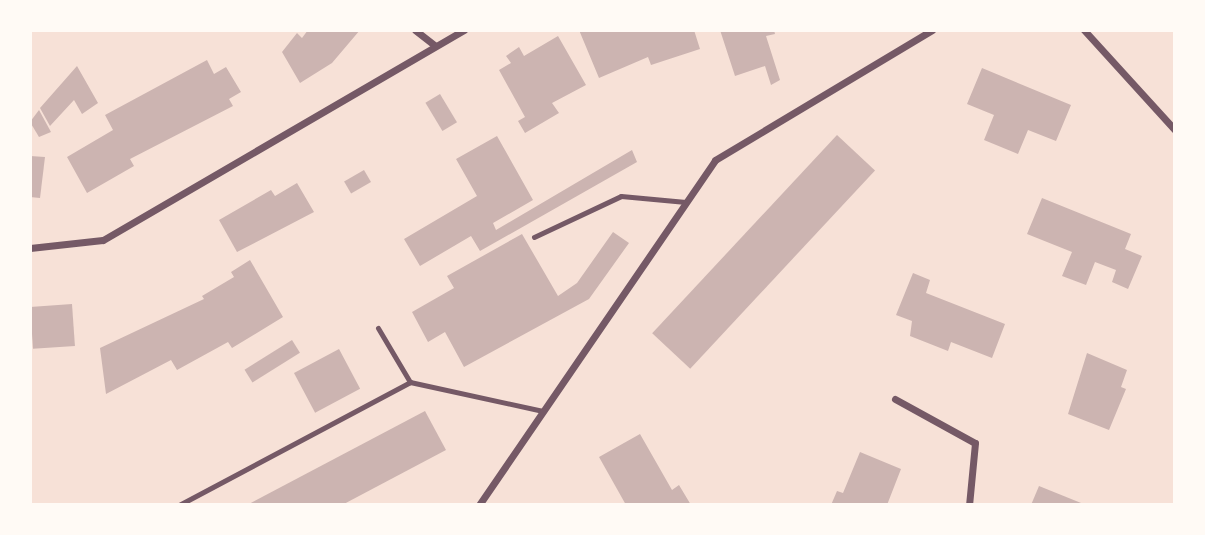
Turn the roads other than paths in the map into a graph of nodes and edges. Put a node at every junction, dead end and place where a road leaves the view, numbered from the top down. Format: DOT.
graph roads {
  1 [pos="415,30"];
  2 [pos="464,30"];
  3 [pos="932,30"];
  4 [pos="1084,30"];
  5 [pos="434,45"];
  6 [pos="1175,130"];
  7 [pos="686,202"];
  8 [pos="534,237"];
  9 [pos="30,248"];
  10 [pos="378,328"];
  11 [pos="410,382"];
  12 [pos="895,399"];
  13 [pos="543,411"];
  14 [pos="179,505"];
  15 [pos="479,505"];
  16 [pos="969,505"];
  1 -- 5 [label="street"];
  2 -- 5 [label="street"];
  3 -- 7 [label="street"];
  4 -- 6 [label="street"];
  5 -- 9 [label="street"];
  7 -- 8 [label="lane"];
  7 -- 13 [label="street"];
  10 -- 11 [label="lane"];
  11 -- 13 [label="lane"];
  11 -- 14 [label="lane"];
  12 -- 16 [label="street"];
  13 -- 15 [label="street"];
}
